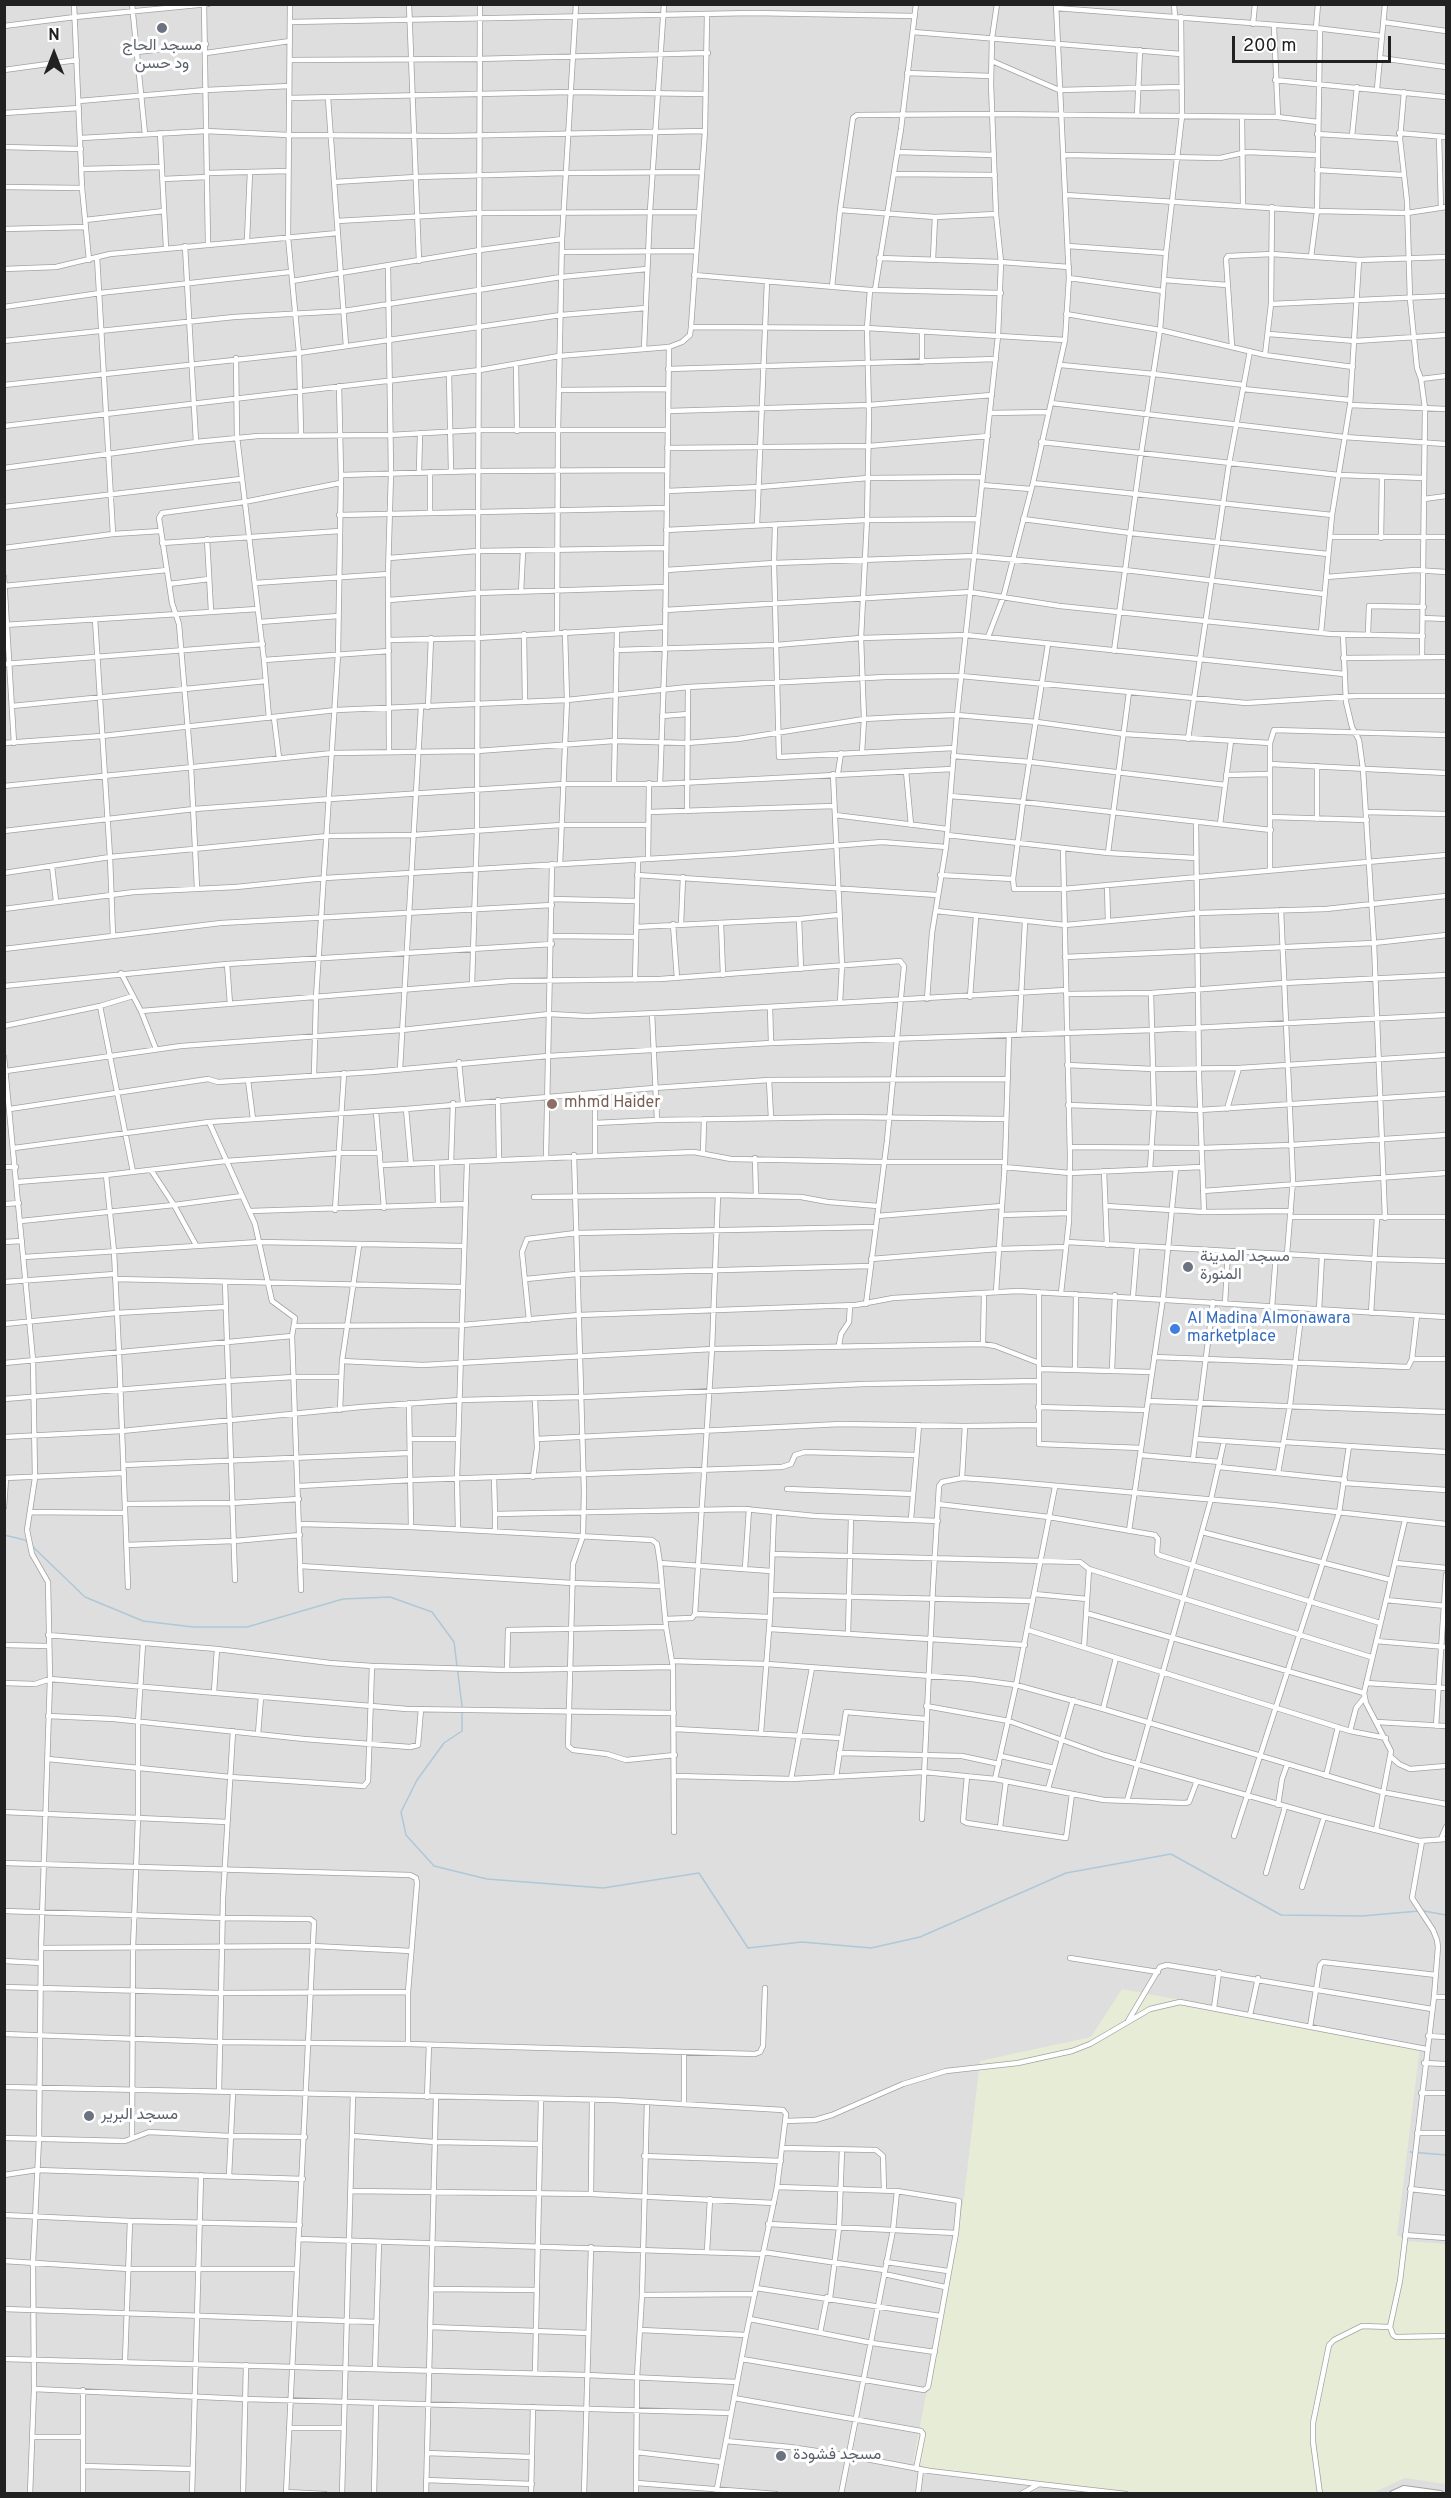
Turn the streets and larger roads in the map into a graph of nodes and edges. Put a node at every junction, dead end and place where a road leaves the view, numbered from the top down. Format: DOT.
graph roads {
  1 [pos="75,4"];
  2 [pos="290,4"];
  3 [pos="409,4"];
  4 [pos="480,4"];
  5 [pos="576,4"];
  6 [pos="664,4"];
  7 [pos="756,4"];
  8 [pos="916,4"];
  9 [pos="997,4"];
  10 [pos="1174,4"];
  11 [pos="1255,4"];
  12 [pos="1318,4"];
  13 [pos="1385,4"];
  14 [pos="205,5"];
  15 [pos="1056,5"];
  16 [pos="133,8"];
  17 [pos="756,13"];
  18 [pos="663,14"];
  19 [pos="707,14"];
  20 [pos="75,16"];
  21 [pos="575,16"];
  22 [pos="915,16"];
  23 [pos="479,17"];
  24 [pos="1175,17"];
  25 [pos="1181,17"];
  26 [pos="410,19"];
  27 [pos="290,22"];
  28 [pos="1383,22"];
  29 [pos="1253,24"];
  30 [pos="4,26"];
  31 [pos="1274,27"];
  32 [pos="1318,28"];
  33 [pos="1446,31"];
  34 [pos="913,32"];
  35 [pos="1382,36"];
  36 [pos="992,38"];
  37 [pos="290,42"];
  38 [pos="206,44"];
  39 [pos="1058,45"];
  40 [pos="1140,50"];
  41 [pos="137,52"];
  42 [pos="206,53"];
  43 [pos="708,53"];
  44 [pos="661,54"];
  45 [pos="1180,54"];
  46 [pos="573,55"];
  47 [pos="1380,58"];
  48 [pos="411,59"];
  49 [pos="480,59"];
  50 [pos="77,60"];
  51 [pos="290,60"];
  52 [pos="992,61"];
  53 [pos="1446,67"];
  54 [pos="4,70"];
  55 [pos="907,73"];
  56 [pos="991,76"];
  57 [pos="1275,80"];
  58 [pos="1319,84"];
  59 [pos="289,86"];
  60 [pos="1137,87"];
  61 [pos="1180,87"];
  62 [pos="1357,87"];
  63 [pos="1377,89"];
  64 [pos="206,90"];
  65 [pos="1059,90"];
  66 [pos="571,92"];
  67 [pos="1404,92"];
  68 [pos="141,94"];
  69 [pos="659,94"];
  70 [pos="705,94"];
  71 [pos="480,95"];
  72 [pos="414,96"];
  73 [pos="1446,97"];
  74 [pos="289,98"];
  75 [pos="328,98"];
  76 [pos="79,101"];
  77 [pos="80,108"];
  78 [pos="4,113"];
  79 [pos="903,114"];
  80 [pos="992,114"];
  81 [pos="1061,116"];
  82 [pos="1137,116"];
  83 [pos="1182,116"];
  84 [pos="1242,117"];
  85 [pos="1278,117"];
  86 [pos="1318,122"];
  87 [pos="206,131"];
  88 [pos="656,131"];
  89 [pos="705,131"];
  90 [pos="160,133"];
  91 [pos="146,134"];
  92 [pos="414,134"];
  93 [pos="568,134"];
  94 [pos="1317,134"];
  95 [pos="288,135"];
  96 [pos="331,135"];
  97 [pos="479,136"];
  98 [pos="1352,136"];
  99 [pos="1400,136"];
  100 [pos="1439,137"];
  101 [pos="81,138"];
  102 [pos="1446,138"];
  103 [pos="4,147"];
  104 [pos="81,149"];
  105 [pos="897,152"];
  106 [pos="1242,153"];
  107 [pos="994,155"];
  108 [pos="1064,155"];
  109 [pos="1316,155"];
  110 [pos="1177,157"];
  111 [pos="162,166"];
  112 [pos="82,169"];
  113 [pos="1317,170"];
  114 [pos="288,171"];
  115 [pos="652,171"];
  116 [pos="250,172"];
  117 [pos="702,172"];
  118 [pos="566,173"];
  119 [pos="894,174"];
  120 [pos="207,175"];
  121 [pos="480,175"];
  122 [pos="995,175"];
  123 [pos="1404,175"];
  124 [pos="416,177"];
  125 [pos="163,179"];
  126 [pos="334,182"];
  127 [pos="4,187"];
  128 [pos="82,188"];
  129 [pos="1066,195"];
  130 [pos="1173,200"];
  131 [pos="1243,205"];
  132 [pos="1272,207"];
  133 [pos="1444,207"];
  134 [pos="840,210"];
  135 [pos="164,211"];
  136 [pos="563,211"];
  137 [pos="650,211"];
  138 [pos="1317,211"];
  139 [pos="698,212"];
  140 [pos="887,212"];
  141 [pos="480,213"];
  142 [pos="1407,213"];
  143 [pos="996,214"];
  144 [pos="417,217"];
  145 [pos="935,217"];
  146 [pos="85,220"];
  147 [pos="337,221"];
  148 [pos="86,227"];
  149 [pos="4,229"];
  150 [pos="338,233"];
  151 [pos="288,237"];
  152 [pos="562,239"];
  153 [pos="247,240"];
  154 [pos="208,244"];
  155 [pos="185,246"];
  156 [pos="1068,246"];
  157 [pos="166,248"];
  158 [pos="480,250"];
  159 [pos="696,250"];
  160 [pos="648,251"];
  161 [pos="562,252"];
  162 [pos="1166,253"];
  163 [pos="1272,254"];
  164 [pos="97,257"];
  165 [pos="1311,257"];
  166 [pos="1446,257"];
  167 [pos="879,258"];
  168 [pos="1408,259"];
  169 [pos="89,260"];
  170 [pos="933,260"];
  171 [pos="1359,260"];
  172 [pos="419,261"];
  173 [pos="1001,262"];
  174 [pos="388,266"];
  175 [pos="1068,267"];
  176 [pos="4,269"];
  177 [pos="647,270"];
  178 [pos="290,272"];
  179 [pos="340,274"];
  180 [pos="694,275"];
  181 [pos="561,278"];
  182 [pos="1069,278"];
  183 [pos="1164,280"];
  184 [pos="292,281"];
  185 [pos="767,281"];
  186 [pos="187,283"];
  187 [pos="1227,285"];
  188 [pos="832,287"];
  189 [pos="872,290"];
  190 [pos="480,291"];
  191 [pos="1163,291"];
  192 [pos="100,293"];
  193 [pos="1001,293"];
  194 [pos="1446,296"];
  195 [pos="1410,299"];
  196 [pos="1358,300"];
  197 [pos="1271,304"];
  198 [pos="390,305"];
  199 [pos="4,307"];
  200 [pos="646,308"];
  201 [pos="344,311"];
  202 [pos="296,314"];
  203 [pos="1066,314"];
  204 [pos="561,315"];
  205 [pos="190,321"];
  206 [pos="764,326"];
  207 [pos="691,327"];
  208 [pos="480,328"];
  209 [pos="867,328"];
  210 [pos="1160,330"];
  211 [pos="103,331"];
  212 [pos="922,332"];
  213 [pos="1269,334"];
  214 [pos="1446,335"];
  215 [pos="998,336"];
  216 [pos="1414,338"];
  217 [pos="1065,340"];
  218 [pos="4,341"];
  219 [pos="390,341"];
  220 [pos="1354,341"];
  221 [pos="346,346"];
  222 [pos="1232,346"];
  223 [pos="669,347"];
  224 [pos="644,348"];
  225 [pos="1250,351"];
  226 [pos="298,353"];
  227 [pos="1265,355"];
  228 [pos="559,356"];
  229 [pos="236,358"];
  230 [pos="996,359"];
  231 [pos="922,362"];
  232 [pos="192,363"];
  233 [pos="516,364"];
  234 [pos="868,364"];
  235 [pos="1060,365"];
  236 [pos="1353,367"];
  237 [pos="764,368"];
  238 [pos="668,369"];
  239 [pos="480,370"];
  240 [pos="104,372"];
  241 [pos="449,374"];
  242 [pos="1154,374"];
  243 [pos="1446,376"];
  244 [pos="390,380"];
  245 [pos="1421,380"];
  246 [pos="4,385"];
  247 [pos="339,386"];
  248 [pos="1243,387"];
  249 [pos="668,389"];
  250 [pos="300,390"];
  251 [pos="560,390"];
  252 [pos="992,395"];
  253 [pos="238,399"];
  254 [pos="1350,402"];
  255 [pos="1051,403"];
  256 [pos="194,404"];
  257 [pos="869,405"];
  258 [pos="762,407"];
  259 [pos="1425,408"];
  260 [pos="1446,409"];
  261 [pos="668,411"];
  262 [pos="1049,412"];
  263 [pos="990,413"];
  264 [pos="107,414"];
  265 [pos="1146,414"];
  266 [pos="1236,425"];
  267 [pos="4,426"];
  268 [pos="479,430"];
  269 [pos="668,430"];
  270 [pos="517,431"];
  271 [pos="558,431"];
  272 [pos="450,432"];
  273 [pos="420,433"];
  274 [pos="301,434"];
  275 [pos="340,434"];
  276 [pos="390,435"];
  277 [pos="988,436"];
  278 [pos="237,437"];
  279 [pos="1344,437"];
  280 [pos="196,442"];
  281 [pos="1041,442"];
  282 [pos="1425,443"];
  283 [pos="1446,444"];
  284 [pos="869,446"];
  285 [pos="761,447"];
  286 [pos="667,448"];
  287 [pos="109,454"];
  288 [pos="1140,454"];
  289 [pos="1229,464"];
  290 [pos="4,468"];
  291 [pos="557,470"];
  292 [pos="667,470"];
  293 [pos="451,471"];
  294 [pos="479,471"];
  295 [pos="418,472"];
  296 [pos="430,472"];
  297 [pos="391,473"];
  298 [pos="341,475"];
  299 [pos="1339,475"];
  300 [pos="983,477"];
  301 [pos="868,478"];
  302 [pos="1382,478"];
  303 [pos="1424,478"];
  304 [pos="241,479"];
  305 [pos="340,483"];
  306 [pos="982,485"];
  307 [pos="1032,486"];
  308 [pos="760,487"];
  309 [pos="667,491"];
  310 [pos="111,494"];
  311 [pos="1135,494"];
  312 [pos="1446,496"];
  313 [pos="1424,499"];
  314 [pos="244,502"];
  315 [pos="1223,503"];
  316 [pos="4,507"];
  317 [pos="666,508"];
  318 [pos="557,512"];
  319 [pos="391,513"];
  320 [pos="430,513"];
  321 [pos="478,513"];
  322 [pos="339,515"];
  323 [pos="1332,515"];
  324 [pos="978,519"];
  325 [pos="1023,519"];
  326 [pos="867,520"];
  327 [pos="757,525"];
  328 [pos="775,525"];
  329 [pos="666,530"];
  330 [pos="161,531"];
  331 [pos="340,531"];
  332 [pos="1130,533"];
  333 [pos="113,534"];
  334 [pos="249,536"];
  335 [pos="1330,537"];
  336 [pos="1446,537"];
  337 [pos="1381,538"];
  338 [pos="1424,538"];
  339 [pos="207,539"];
  340 [pos="1216,542"];
  341 [pos="162,543"];
  342 [pos="4,548"];
  343 [pos="666,548"];
  344 [pos="477,551"];
  345 [pos="523,551"];
  346 [pos="557,551"];
  347 [pos="1328,554"];
  348 [pos="974,556"];
  349 [pos="389,558"];
  350 [pos="1012,559"];
  351 [pos="865,560"];
  352 [pos="774,563"];
  353 [pos="167,570"];
  354 [pos="666,570"];
  355 [pos="1125,570"];
  356 [pos="1424,570"];
  357 [pos="1446,572"];
  358 [pos="388,574"];
  359 [pos="4,577"];
  360 [pos="339,577"];
  361 [pos="1326,577"];
  362 [pos="209,579"];
  363 [pos="1212,581"];
  364 [pos="255,583"];
  365 [pos="169,584"];
  366 [pos="5,586"];
  367 [pos="665,587"];
  368 [pos="556,591"];
  369 [pos="522,592"];
  370 [pos="970,592"];
  371 [pos="477,593"];
  372 [pos="1324,594"];
  373 [pos="863,598"];
  374 [pos="1003,598"];
  375 [pos="389,600"];
  376 [pos="775,604"];
  377 [pos="1424,607"];
  378 [pos="258,609"];
  379 [pos="665,610"];
  380 [pos="211,611"];
  381 [pos="1119,612"];
  382 [pos="177,613"];
  383 [pos="338,616"];
  384 [pos="1424,618"];
  385 [pos="95,619"];
  386 [pos="1446,619"];
  387 [pos="1205,620"];
  388 [pos="260,622"];
  389 [pos="6,625"];
  390 [pos="665,627"];
  391 [pos="617,630"];
  392 [pos="557,632"];
  393 [pos="565,632"];
  394 [pos="1321,633"];
  395 [pos="524,634"];
  396 [pos="1368,634"];
  397 [pos="966,635"];
  398 [pos="1343,635"];
  399 [pos="1423,636"];
  400 [pos="988,637"];
  401 [pos="431,638"];
  402 [pos="477,638"];
  403 [pos="861,638"];
  404 [pos="389,640"];
  405 [pos="262,644"];
  406 [pos="1048,644"];
  407 [pos="776,645"];
  408 [pos="665,647"];
  409 [pos="616,650"];
  410 [pos="181,651"];
  411 [pos="389,651"];
  412 [pos="1114,651"];
  413 [pos="338,654"];
  414 [pos="97,655"];
  415 [pos="1422,657"];
  416 [pos="1446,657"];
  417 [pos="1343,658"];
  418 [pos="264,660"];
  419 [pos="1199,661"];
  420 [pos="7,664"];
  421 [pos="1344,674"];
  422 [pos="961,676"];
  423 [pos="862,679"];
  424 [pos="266,681"];
  425 [pos="777,683"];
  426 [pos="1042,683"];
  427 [pos="185,687"];
  428 [pos="688,687"];
  429 [pos="663,689"];
  430 [pos="1129,692"];
  431 [pos="615,695"];
  432 [pos="1446,696"];
  433 [pos="100,697"];
  434 [pos="1345,697"];
  435 [pos="1193,698"];
  436 [pos="567,700"];
  437 [pos="4,702"];
  438 [pos="525,702"];
  439 [pos="12,704"];
  440 [pos="477,704"];
  441 [pos="421,707"];
  442 [pos="428,707"];
  443 [pos="388,708"];
  444 [pos="336,710"];
  445 [pos="688,714"];
  446 [pos="662,716"];
  447 [pos="957,716"];
  448 [pos="272,718"];
  449 [pos="864,719"];
  450 [pos="1037,722"];
  451 [pos="188,727"];
  452 [pos="778,730"];
  453 [pos="1354,731"];
  454 [pos="1124,734"];
  455 [pos="1446,735"];
  456 [pos="102,736"];
  457 [pos="1188,739"];
  458 [pos="614,741"];
  459 [pos="1231,741"];
  460 [pos="1270,742"];
  461 [pos="4,743"];
  462 [pos="14,743"];
  463 [pos="661,743"];
  464 [pos="687,743"];
  465 [pos="565,744"];
  466 [pos="954,748"];
  467 [pos="477,751"];
  468 [pos="389,752"];
  469 [pos="419,752"];
  470 [pos="862,752"];
  471 [pos="333,753"];
  472 [pos="841,753"];
  473 [pos="953,756"];
  474 [pos="279,758"];
  475 [pos="1030,762"];
  476 [pos="1270,764"];
  477 [pos="191,766"];
  478 [pos="1317,766"];
  479 [pos="952,769"];
  480 [pos="1363,769"];
  481 [pos="906,771"];
  482 [pos="1119,772"];
  483 [pos="1446,773"];
  484 [pos="835,774"];
  485 [pos="1270,774"];
  486 [pos="1226,775"];
  487 [pos="104,777"];
  488 [pos="687,782"];
  489 [pos="614,783"];
  490 [pos="649,783"];
  491 [pos="660,783"];
  492 [pos="564,784"];
  493 [pos="1225,785"];
  494 [pos="4,786"];
  495 [pos="477,791"];
  496 [pos="416,795"];
  497 [pos="950,796"];
  498 [pos="330,798"];
  499 [pos="1023,802"];
  500 [pos="834,806"];
  501 [pos="194,809"];
  502 [pos="687,811"];
  503 [pos="649,812"];
  504 [pos="1366,812"];
  505 [pos="1114,813"];
  506 [pos="1446,814"];
  507 [pos="835,815"];
  508 [pos="1271,817"];
  509 [pos="107,819"];
  510 [pos="1317,819"];
  511 [pos="1367,820"];
  512 [pos="1196,822"];
  513 [pos="1220,824"];
  514 [pos="561,825"];
  515 [pos="648,825"];
  516 [pos="911,825"];
  517 [pos="1271,830"];
  518 [pos="4,831"];
  519 [pos="477,831"];
  520 [pos="947,832"];
  521 [pos="413,835"];
  522 [pos="328,836"];
  523 [pos="1018,844"];
  524 [pos="836,846"];
  525 [pos="946,847"];
  526 [pos="196,848"];
  527 [pos="1063,848"];
  528 [pos="1108,853"];
  529 [pos="1446,855"];
  530 [pos="111,857"];
  531 [pos="1196,858"];
  532 [pos="648,859"];
  533 [pos="638,860"];
  534 [pos="1369,862"];
  535 [pos="552,864"];
  536 [pos="560,864"];
  537 [pos="52,866"];
  538 [pos="477,868"];
  539 [pos="1270,870"];
  540 [pos="4,873"];
  541 [pos="411,874"];
  542 [pos="637,875"];
  543 [pos="940,875"];
  544 [pos="683,877"];
  545 [pos="1196,877"];
  546 [pos="325,878"];
  547 [pos="1013,879"];
  548 [pos="1107,885"];
  549 [pos="837,887"];
  550 [pos="198,888"];
  551 [pos="1064,889"];
  552 [pos="111,894"];
  553 [pos="938,895"];
  554 [pos="1446,896"];
  555 [pos="56,901"];
  556 [pos="636,901"];
  557 [pos="552,902"];
  558 [pos="1372,904"];
  559 [pos="4,909"];
  560 [pos="475,910"];
  561 [pos="1281,910"];
  562 [pos="936,911"];
  563 [pos="1197,913"];
  564 [pos="408,914"];
  565 [pos="838,915"];
  566 [pos="976,917"];
  567 [pos="323,918"];
  568 [pos="799,919"];
  569 [pos="1108,921"];
  570 [pos="1025,922"];
  571 [pos="721,923"];
  572 [pos="673,924"];
  573 [pos="681,924"];
  574 [pos="1065,925"];
  575 [pos="636,927"];
  576 [pos="1446,935"];
  577 [pos="113,936"];
  578 [pos="552,936"];
  579 [pos="636,937"];
  580 [pos="552,944"];
  581 [pos="1374,944"];
  582 [pos="1283,948"];
  583 [pos="4,949"];
  584 [pos="474,949"];
  585 [pos="1197,952"];
  586 [pos="406,953"];
  587 [pos="1065,957"];
  588 [pos="320,958"];
  589 [pos="227,964"];
  590 [pos="842,965"];
  591 [pos="801,969"];
  592 [pos="121,974"];
  593 [pos="723,975"];
  594 [pos="1446,975"];
  595 [pos="677,978"];
  596 [pos="1375,978"];
  597 [pos="551,980"];
  598 [pos="635,980"];
  599 [pos="1284,983"];
  600 [pos="472,984"];
  601 [pos="4,986"];
  602 [pos="1198,989"];
  603 [pos="404,991"];
  604 [pos="1066,992"];
  605 [pos="1151,993"];
  606 [pos="1020,994"];
  607 [pos="133,996"];
  608 [pos="970,997"];
  609 [pos="316,998"];
  610 [pos="927,999"];
  611 [pos="900,1000"];
  612 [pos="840,1002"];
  613 [pos="230,1004"];
  614 [pos="100,1006"];
  615 [pos="770,1007"];
  616 [pos="141,1011"];
  617 [pos="652,1013"];
  618 [pos="549,1014"];
  619 [pos="1446,1015"];
  620 [pos="1377,1018"];
  621 [pos="1286,1022"];
  622 [pos="4,1026"];
  623 [pos="1199,1027"];
  624 [pos="402,1030"];
  625 [pos="1153,1030"];
  626 [pos="1066,1033"];
  627 [pos="1009,1035"];
  628 [pos="1019,1035"];
  629 [pos="315,1036"];
  630 [pos="896,1038"];
  631 [pos="771,1043"];
  632 [pos="156,1049"];
  633 [pos="654,1050"];
  634 [pos="1446,1055"];
  635 [pos="110,1056"];
  636 [pos="548,1056"];
  637 [pos="4,1057"];
  638 [pos="1379,1059"];
  639 [pos="459,1062"];
  640 [pos="1067,1065"];
  641 [pos="1288,1065"];
  642 [pos="1239,1068"];
  643 [pos="400,1069"];
  644 [pos="1153,1069"];
  645 [pos="1199,1069"];
  646 [pos="6,1071"];
  647 [pos="344,1073"];
  648 [pos="314,1075"];
  649 [pos="1008,1079"];
  650 [pos="248,1080"];
  651 [pos="769,1080"];
  652 [pos="892,1080"];
  653 [pos="6,1086"];
  654 [pos="654,1088"];
  655 [pos="594,1093"];
  656 [pos="1446,1094"];
  657 [pos="117,1095"];
  658 [pos="548,1097"];
  659 [pos="1381,1098"];
  660 [pos="498,1100"];
  661 [pos="453,1103"];
  662 [pos="463,1103"];
  663 [pos="1068,1105"];
  664 [pos="1290,1105"];
  665 [pos="406,1108"];
  666 [pos="10,1109"];
  667 [pos="1154,1109"];
  668 [pos="1227,1109"];
  669 [pos="1200,1110"];
  670 [pos="376,1111"];
  671 [pos="342,1112"];
  672 [pos="771,1118"];
  673 [pos="253,1119"];
  674 [pos="704,1119"];
  675 [pos="889,1119"];
  676 [pos="1006,1119"];
  677 [pos="657,1120"];
  678 [pos="209,1122"];
  679 [pos="595,1124"];
  680 [pos="4,1129"];
  681 [pos="13,1129"];
  682 [pos="126,1132"];
  683 [pos="1446,1135"];
  684 [pos="1383,1139"];
  685 [pos="1291,1145"];
  686 [pos="1070,1147"];
  687 [pos="1151,1147"];
  688 [pos="14,1148"];
  689 [pos="1201,1148"];
  690 [pos="339,1153"];
  691 [pos="380,1153"];
  692 [pos="703,1153"];
  693 [pos="574,1155"];
  694 [pos="596,1155"];
  695 [pos="546,1156"];
  696 [pos="754,1158"];
  697 [pos="499,1160"];
  698 [pos="226,1161"];
  699 [pos="451,1162"];
  700 [pos="467,1162"];
  701 [pos="884,1162"];
  702 [pos="437,1163"];
  703 [pos="411,1164"];
  704 [pos="1005,1164"];
  705 [pos="382,1165"];
  706 [pos="4,1167"];
  707 [pos="16,1167"];
  708 [pos="1202,1167"];
  709 [pos="1176,1168"];
  710 [pos="1150,1169"];
  711 [pos="151,1170"];
  712 [pos="1104,1171"];
  713 [pos="133,1172"];
  714 [pos="1070,1173"];
  715 [pos="1446,1173"];
  716 [pos="106,1175"];
  717 [pos="1384,1178"];
  718 [pos="17,1182"];
  719 [pos="1293,1185"];
  720 [pos="1203,1191"];
  721 [pos="575,1195"];
  722 [pos="718,1195"];
  723 [pos="242,1196"];
  724 [pos="756,1196"];
  725 [pos="534,1197"];
  726 [pos="19,1203"];
  727 [pos="4,1204"];
  728 [pos="466,1204"];
  729 [pos="174,1205"];
  730 [pos="438,1205"];
  731 [pos="878,1206"];
  732 [pos="1002,1206"];
  733 [pos="1106,1206"];
  734 [pos="384,1208"];
  735 [pos="335,1210"];
  736 [pos="1173,1210"];
  737 [pos="250,1211"];
  738 [pos="111,1212"];
  739 [pos="1204,1212"];
  740 [pos="1069,1213"];
  741 [pos="1290,1214"];
  742 [pos="1001,1215"];
  743 [pos="877,1216"];
  744 [pos="1446,1217"];
  745 [pos="1377,1218"];
  746 [pos="1385,1218"];
  747 [pos="21,1221"];
  748 [pos="875,1227"];
  749 [pos="716,1230"];
  750 [pos="576,1233"];
  751 [pos="22,1240"];
  752 [pos="4,1242"];
  753 [pos="260,1242"];
  754 [pos="195,1245"];
  755 [pos="1067,1245"];
  756 [pos="1107,1245"];
  757 [pos="359,1246"];
  758 [pos="463,1246"];
  759 [pos="1137,1246"];
  760 [pos="1168,1248"];
  761 [pos="998,1249"];
  762 [pos="114,1251"];
  763 [pos="1228,1252"];
  764 [pos="1276,1254"];
  765 [pos="1287,1254"];
  766 [pos="1322,1256"];
  767 [pos="24,1257"];
  768 [pos="871,1259"];
  769 [pos="1374,1259"];
  770 [pos="1446,1260"];
  771 [pos="870,1266"];
  772 [pos="715,1270"];
  773 [pos="576,1274"];
  774 [pos="115,1276"];
  775 [pos="526,1279"];
  776 [pos="27,1280"];
  777 [pos="4,1282"];
  778 [pos="225,1282"];
  779 [pos="267,1284"];
  780 [pos="353,1286"];
  781 [pos="462,1287"];
  782 [pos="996,1292"];
  783 [pos="1039,1292"];
  784 [pos="984,1293"];
  785 [pos="1061,1293"];
  786 [pos="1076,1294"];
  787 [pos="1114,1296"];
  788 [pos="1133,1296"];
  789 [pos="1163,1299"];
  790 [pos="1213,1302"];
  791 [pos="1225,1303"];
  792 [pos="866,1304"];
  793 [pos="850,1305"];
  794 [pos="225,1307"];
  795 [pos="1272,1307"];
  796 [pos="1302,1309"];
  797 [pos="1319,1310"];
  798 [pos="714,1311"];
  799 [pos="116,1313"];
  800 [pos="1371,1313"];
  801 [pos="579,1315"];
  802 [pos="1416,1315"];
  803 [pos="1446,1317"];
  804 [pos="529,1320"];
  805 [pos="30,1321"];
  806 [pos="4,1324"];
  807 [pos="462,1324"];
  808 [pos="294,1326"];
  809 [pos="346,1327"];
  810 [pos="292,1336"];
  811 [pos="226,1344"];
  812 [pos="983,1344"];
  813 [pos="839,1345"];
  814 [pos="712,1349"];
  815 [pos="119,1353"];
  816 [pos="581,1355"];
  817 [pos="1154,1357"];
  818 [pos="1207,1359"];
  819 [pos="1412,1359"];
  820 [pos="1446,1359"];
  821 [pos="33,1360"];
  822 [pos="342,1361"];
  823 [pos="4,1363"];
  824 [pos="462,1363"];
  825 [pos="1295,1364"];
  826 [pos="1039,1366"];
  827 [pos="1075,1369"];
  828 [pos="1112,1370"];
  829 [pos="1152,1372"];
  830 [pos="294,1377"];
  831 [pos="340,1377"];
  832 [pos="228,1381"];
  833 [pos="1039,1381"];
  834 [pos="120,1390"];
  835 [pos="710,1390"];
  836 [pos="583,1397"];
  837 [pos="34,1398"];
  838 [pos="4,1399"];
  839 [pos="535,1399"];
  840 [pos="460,1400"];
  841 [pos="1148,1401"];
  842 [pos="409,1403"];
  843 [pos="1202,1403"];
  844 [pos="1290,1405"];
  845 [pos="1038,1407"];
  846 [pos="340,1410"];
  847 [pos="1146,1410"];
  848 [pos="1446,1412"];
  849 [pos="296,1414"];
  850 [pos="230,1420"];
  851 [pos="919,1425"];
  852 [pos="1038,1425"];
  853 [pos="965,1426"];
  854 [pos="708,1430"];
  855 [pos="122,1431"];
  856 [pos="36,1435"];
  857 [pos="584,1436"];
  858 [pos="4,1437"];
  859 [pos="410,1439"];
  860 [pos="458,1439"];
  861 [pos="537,1439"];
  862 [pos="1196,1439"];
  863 [pos="1224,1441"];
  864 [pos="1283,1444"];
  865 [pos="1349,1446"];
  866 [pos="1141,1448"];
  867 [pos="1446,1452"];
  868 [pos="410,1453"];
  869 [pos="916,1455"];
  870 [pos="1140,1455"];
  871 [pos="298,1458"];
  872 [pos="1193,1459"];
  873 [pos="231,1461"];
  874 [pos="1219,1464"];
  875 [pos="124,1465"];
  876 [pos="705,1471"];
  877 [pos="124,1473"];
  878 [pos="1278,1473"];
  879 [pos="584,1475"];
  880 [pos="533,1477"];
  881 [pos="5,1478"];
  882 [pos="35,1478"];
  883 [pos="494,1478"];
  884 [pos="962,1478"];
  885 [pos="457,1479"];
  886 [pos="412,1480"];
  887 [pos="1344,1482"];
  888 [pos="299,1486"];
  889 [pos="1056,1486"];
  890 [pos="787,1489"];
  891 [pos="1446,1490"];
  892 [pos="1134,1493"];
  893 [pos="913,1494"];
  894 [pos="299,1499"];
  895 [pos="1211,1499"];
  896 [pos="232,1503"];
  897 [pos="124,1504"];
  898 [pos="938,1504"];
  899 [pos="4,1507"];
  900 [pos="703,1509"];
  901 [pos="749,1509"];
  902 [pos="30,1512"];
  903 [pos="125,1513"];
  904 [pos="584,1513"];
  905 [pos="774,1513"];
  906 [pos="1339,1513"];
  907 [pos="495,1514"];
  908 [pos="1049,1517"];
  909 [pos="851,1518"];
  910 [pos="911,1519"];
  911 [pos="1405,1520"];
  912 [pos="938,1521"];
  913 [pos="300,1524"];
  914 [pos="1446,1524"];
  915 [pos="411,1527"];
  916 [pos="458,1529"];
  917 [pos="495,1531"];
  918 [pos="1129,1531"];
  919 [pos="1202,1532"];
  920 [pos="300,1535"];
  921 [pos="583,1536"];
  922 [pos="234,1541"];
  923 [pos="126,1545"];
  924 [pos="772,1554"];
  925 [pos="850,1558"];
  926 [pos="1040,1559"];
  927 [pos="935,1560"];
  928 [pos="660,1563"];
  929 [pos="1324,1563"];
  930 [pos="1396,1563"];
  931 [pos="698,1565"];
  932 [pos="1193,1565"];
  933 [pos="300,1566"];
  934 [pos="745,1568"];
  935 [pos="1446,1568"];
  936 [pos="1089,1569"];
  937 [pos="771,1571"];
  938 [pos="1446,1575"];
  939 [pos="235,1580"];
  940 [pos="1391,1580"];
  941 [pos="572,1583"];
  942 [pos="662,1586"];
  943 [pos="128,1587"];
  944 [pos="301,1590"];
  945 [pos="1034,1594"];
  946 [pos="772,1595"];
  947 [pos="849,1596"];
  948 [pos="1087,1599"];
  949 [pos="1183,1599"];
  950 [pos="932,1600"];
  951 [pos="1386,1600"];
  952 [pos="1033,1601"];
  953 [pos="1311,1601"];
  954 [pos="1446,1606"];
  955 [pos="1086,1613"];
  956 [pos="695,1614"];
  957 [pos="770,1617"];
  958 [pos="665,1619"];
  959 [pos="1380,1623"];
  960 [pos="666,1627"];
  961 [pos="570,1628"];
  962 [pos="770,1629"];
  963 [pos="1028,1630"];
  964 [pos="848,1634"];
  965 [pos="48,1635"];
  966 [pos="1299,1636"];
  967 [pos="1172,1637"];
  968 [pos="930,1639"];
  969 [pos="1376,1641"];
  970 [pos="143,1643"];
  971 [pos="4,1645"];
  972 [pos="1024,1645"];
  973 [pos="48,1646"];
  974 [pos="1084,1647"];
  975 [pos="1445,1647"];
  976 [pos="217,1649"];
  977 [pos="1116,1658"];
  978 [pos="1371,1658"];
  979 [pos="672,1661"];
  980 [pos="767,1664"];
  981 [pos="372,1666"];
  982 [pos="673,1667"];
  983 [pos="812,1668"];
  984 [pos="507,1670"];
  985 [pos="568,1670"];
  986 [pos="1162,1671"];
  987 [pos="1287,1671"];
  988 [pos="928,1676"];
  989 [pos="50,1678"];
  990 [pos="4,1683"];
  991 [pos="1366,1683"];
  992 [pos="140,1685"];
  993 [pos="1016,1685"];
  994 [pos="1439,1688"];
  995 [pos="1446,1688"];
  996 [pos="214,1692"];
  997 [pos="1364,1696"];
  998 [pos="261,1697"];
  999 [pos="1072,1700"];
  1000 [pos="926,1706"];
  1001 [pos="371,1707"];
  1002 [pos="1276,1708"];
  1003 [pos="421,1709"];
  1004 [pos="1103,1709"];
  1005 [pos="568,1711"];
  1006 [pos="674,1713"];
  1007 [pos="48,1716"];
  1008 [pos="926,1719"];
  1009 [pos="1009,1721"];
  1010 [pos="138,1722"];
  1011 [pos="1377,1722"];
  1012 [pos="1149,1723"];
  1013 [pos="1436,1726"];
  1014 [pos="1446,1726"];
  1015 [pos="1338,1727"];
  1016 [pos="675,1729"];
  1017 [pos="233,1731"];
  1018 [pos="1350,1731"];
  1019 [pos="761,1732"];
  1020 [pos="258,1734"];
  1021 [pos="799,1735"];
  1022 [pos="841,1738"];
  1023 [pos="1386,1738"];
  1024 [pos="1062,1740"];
  1025 [pos="369,1743"];
  1026 [pos="839,1753"];
  1027 [pos="675,1755"];
  1028 [pos="924,1756"];
  1029 [pos="1001,1756"];
  1030 [pos="1390,1756"];
  1031 [pos="1261,1757"];
  1032 [pos="48,1759"];
  1033 [pos="999,1764"];
  1034 [pos="1137,1765"];
  1035 [pos="1287,1765"];
  1036 [pos="1446,1766"];
  1037 [pos="138,1767"];
  1038 [pos="1054,1768"];
  1039 [pos="924,1772"];
  1040 [pos="675,1776"];
  1041 [pos="967,1776"];
  1042 [pos="1326,1776"];
  1043 [pos="836,1777"];
  1044 [pos="230,1778"];
  1045 [pos="791,1779"];
  1046 [pos="995,1779"];
  1047 [pos="1006,1781"];
  1048 [pos="1197,1781"];
  1049 [pos="1048,1790"];
  1050 [pos="1382,1792"];
  1051 [pos="1072,1794"];
  1052 [pos="1248,1797"];
  1053 [pos="1127,1801"];
  1054 [pos="1446,1804"];
  1055 [pos="1281,1806"];
  1056 [pos="4,1812"];
  1057 [pos="46,1812"];
  1058 [pos="1324,1817"];
  1059 [pos="138,1818"];
  1060 [pos="922,1819"];
  1061 [pos="227,1822"];
  1062 [pos="1000,1827"];
  1063 [pos="1446,1827"];
  1064 [pos="1376,1830"];
  1065 [pos="674,1832"];
  1066 [pos="1234,1836"];
  1067 [pos="1444,1839"];
  1068 [pos="1422,1841"];
  1069 [pos="4,1863"];
  1070 [pos="44,1863"];
  1071 [pos="136,1866"];
  1072 [pos="225,1870"];
  1073 [pos="1266,1873"];
  1074 [pos="1302,1887"];
  1075 [pos="4,1911"];
  1076 [pos="43,1912"];
  1077 [pos="134,1916"];
  1078 [pos="223,1918"];
  1079 [pos="222,1946"];
  1080 [pos="313,1946"];
  1081 [pos="41,1948"];
  1082 [pos="133,1948"];
  1083 [pos="411,1951"];
  1084 [pos="1070,1958"];
  1085 [pos="4,1961"];
  1086 [pos="41,1963"];
  1087 [pos="1158,1972"];
  1088 [pos="1219,1972"];
  1089 [pos="1436,1975"];
  1090 [pos="1258,1978"];
  1091 [pos="4,1987"];
  1092 [pos="40,1988"];
  1093 [pos="765,1988"];
  1094 [pos="1316,1989"];
  1095 [pos="132,1990"];
  1096 [pos="408,1992"];
  1097 [pos="220,1993"];
  1098 [pos="311,1993"];
  1099 [pos="1446,1996"];
  1100 [pos="1434,1997"];
  1101 [pos="1214,2008"];
  1102 [pos="1432,2009"];
  1103 [pos="1250,2015"];
  1104 [pos="1126,2023"];
  1105 [pos="1310,2027"];
  1106 [pos="4,2034"];
  1107 [pos="39,2036"];
  1108 [pos="1428,2036"];
  1109 [pos="1446,2037"];
  1110 [pos="132,2038"];
  1111 [pos="220,2042"];
  1112 [pos="309,2044"];
  1113 [pos="408,2044"];
  1114 [pos="429,2045"];
  1115 [pos="1426,2049"];
  1116 [pos="684,2053"];
  1117 [pos="1424,2063"];
  1118 [pos="1446,2064"];
  1119 [pos="4,2086"];
  1120 [pos="38,2087"];
  1121 [pos="132,2088"];
  1122 [pos="219,2091"];
  1123 [pos="233,2092"];
  1124 [pos="1421,2093"];
  1125 [pos="1446,2093"];
  1126 [pos="306,2094"];
  1127 [pos="353,2095"];
  1128 [pos="427,2097"];
  1129 [pos="436,2097"];
  1130 [pos="541,2099"];
  1131 [pos="592,2100"];
  1132 [pos="647,2102"];
  1133 [pos="684,2104"];
  1134 [pos="785,2121"];
  1135 [pos="1417,2133"];
  1136 [pos="1446,2133"];
  1137 [pos="230,2136"];
  1138 [pos="353,2136"];
  1139 [pos="304,2137"];
  1140 [pos="4,2138"];
  1141 [pos="39,2138"];
  1142 [pos="132,2138"];
  1143 [pos="435,2142"];
  1144 [pos="540,2144"];
  1145 [pos="782,2148"];
  1146 [pos="842,2150"];
  1147 [pos="645,2156"];
  1148 [pos="781,2161"];
  1149 [pos="37,2170"];
  1150 [pos="4,2175"];
  1151 [pos="201,2175"];
  1152 [pos="229,2176"];
  1153 [pos="303,2179"];
  1154 [pos="777,2187"];
  1155 [pos="842,2189"];
  1156 [pos="1410,2189"];
  1157 [pos="884,2190"];
  1158 [pos="352,2191"];
  1159 [pos="897,2191"];
  1160 [pos="434,2193"];
  1161 [pos="1446,2193"];
  1162 [pos="539,2194"];
  1163 [pos="591,2194"];
  1164 [pos="644,2196"];
  1165 [pos="710,2199"];
  1166 [pos="774,2203"];
  1167 [pos="4,2215"];
  1168 [pos="35,2216"];
  1169 [pos="130,2221"];
  1170 [pos="199,2223"];
  1171 [pos="768,2224"];
  1172 [pos="300,2225"];
  1173 [pos="839,2228"];
  1174 [pos="893,2229"];
  1175 [pos="956,2233"];
  1176 [pos="1406,2235"];
  1177 [pos="1446,2238"];
  1178 [pos="299,2239"];
  1179 [pos="351,2240"];
  1180 [pos="379,2242"];
  1181 [pos="432,2243"];
  1182 [pos="537,2246"];
  1183 [pos="591,2247"];
  1184 [pos="643,2250"];
  1185 [pos="707,2252"];
  1186 [pos="763,2253"];
  1187 [pos="4,2261"];
  1188 [pos="33,2262"];
  1189 [pos="886,2262"];
  1190 [pos="834,2263"];
  1191 [pos="129,2269"];
  1192 [pos="296,2269"];
  1193 [pos="196,2270"];
  1194 [pos="948,2271"];
  1195 [pos="884,2272"];
  1196 [pos="945,2287"];
  1197 [pos="756,2288"];
  1198 [pos="432,2289"];
  1199 [pos="537,2290"];
  1200 [pos="755,2294"];
  1201 [pos="642,2295"];
  1202 [pos="828,2298"];
  1203 [pos="879,2306"];
  1204 [pos="4,2309"];
  1205 [pos="33,2310"];
  1206 [pos="126,2313"];
  1207 [pos="940,2316"];
  1208 [pos="196,2317"];
  1209 [pos="750,2319"];
  1210 [pos="294,2320"];
  1211 [pos="348,2321"];
  1212 [pos="377,2322"];
  1213 [pos="430,2327"];
  1214 [pos="1390,2327"];
  1215 [pos="536,2330"];
  1216 [pos="641,2330"];
  1217 [pos="588,2333"];
  1218 [pos="820,2333"];
  1219 [pos="746,2336"];
  1220 [pos="1446,2336"];
  1221 [pos="872,2343"];
  1222 [pos="935,2352"];
  1223 [pos="4,2359"];
  1224 [pos="742,2359"];
  1225 [pos="33,2360"];
  1226 [pos="125,2362"];
  1227 [pos="195,2364"];
  1228 [pos="246,2365"];
  1229 [pos="292,2366"];
  1230 [pos="346,2368"];
  1231 [pos="375,2369"];
  1232 [pos="429,2371"];
  1233 [pos="535,2374"];
  1234 [pos="587,2375"];
  1235 [pos="637,2377"];
  1236 [pos="865,2380"];
  1237 [pos="737,2382"];
  1238 [pos="34,2390"];
  1239 [pos="83,2390"];
  1240 [pos="195,2396"];
  1241 [pos="734,2398"];
  1242 [pos="245,2399"];
  1243 [pos="291,2400"];
  1244 [pos="345,2402"];
  1245 [pos="376,2403"];
  1246 [pos="428,2404"];
  1247 [pos="534,2407"];
  1248 [pos="587,2409"];
  1249 [pos="637,2410"];
  1250 [pos="730,2413"];
  1251 [pos="857,2419"];
  1252 [pos="289,2428"];
  1253 [pos="344,2428"];
  1254 [pos="34,2436"];
  1255 [pos="83,2437"];
  1256 [pos="726,2441"];
  1257 [pos="636,2452"];
  1258 [pos="427,2453"];
  1259 [pos="850,2456"];
  1260 [pos="532,2457"];
  1261 [pos="722,2462"];
  1262 [pos="83,2466"];
  1263 [pos="191,2469"];
  1264 [pos="919,2469"];
  1265 [pos="426,2480"];
  1266 [pos="637,2483"];
  1267 [pos="532,2484"];
  1268 [pos="1039,2484"];
  1269 [pos="716,2491"];
  1270 [pos="30,2493"];
  1271 [pos="82,2493"];
  1272 [pos="192,2493"];
  1273 [pos="243,2493"];
  1274 [pos="286,2493"];
  1275 [pos="326,2493"];
  1276 [pos="342,2493"];
  1277 [pos="374,2493"];
  1278 [pos="426,2493"];
  1279 [pos="531,2493"];
  1280 [pos="584,2493"];
  1281 [pos="636,2493"];
  1282 [pos="776,2493"];
  1283 [pos="841,2493"];
  1284 [pos="918,2493"];
  1285 [pos="1021,2493"];
  1286 [pos="1126,2493"];
  1287 [pos="1320,2493"];
  1288 [pos="1395,2493"];
  1289 [pos="1440,2493"];
  1 -- 20 [label="street"];
  2 -- 27 [label="street"];
  3 -- 26 [label="street"];
  4 -- 23 [label="street"];
  5 -- 21 [label="street"];
  6 -- 18 [label="street"];
  7 -- 17 [label="street"];
  8 -- 22 [label="street"];
  9 -- 36 [label="street"];
  10 -- 24 [label="street"];
  11 -- 29 [label="street"];
  12 -- 32 [label="street"];
  13 -- 28 [label="street"];
  14 -- 16 [label="street"];
  14 -- 38 [label="street"];
  15 -- 24 [label="street"];
  15 -- 39 [label="street"];
  16 -- 20 [label="street"];
  16 -- 41 [label="street"];
  17 -- 19 [label="street"];
  17 -- 22 [label="street"];
  18 -- 19 [label="street"];
  18 -- 21 [label="street"];
  18 -- 44 [label="street"];
  19 -- 43 [label="street"];
  20 -- 30 [label="street"];
  20 -- 50 [label="street"];
  21 -- 23 [label="street"];
  21 -- 46 [label="street"];
  22 -- 34 [label="street"];
  23 -- 26 [label="street"];
  23 -- 49 [label="street"];
  24 -- 25 [label="street"];
  25 -- 29 [label="street"];
  25 -- 45 [label="street"];
  26 -- 27 [label="street"];
  26 -- 48 [label="street"];
  27 -- 37 [label="street"];
  28 -- 33 [label="street"];
  28 -- 35 [label="street"];
  29 -- 31 [label="street"];
  31 -- 32 [label="street"];
  31 -- 57 [label="street"];
  32 -- 35 [label="street"];
  32 -- 58 [label="street"];
  34 -- 36 [label="street"];
  34 -- 55 [label="street"];
  35 -- 47 [label="street"];
  36 -- 39 [label="street"];
  36 -- 52 [label="street"];
  37 -- 42 [label="street"];
  37 -- 51 [label="street"];
  38 -- 41 [label="street"];
  38 -- 42 [label="street"];
  39 -- 40 [label="street"];
  39 -- 65 [label="street"];
  40 -- 45 [label="street"];
  40 -- 60 [label="street"];
  41 -- 68 [label="street"];
  42 -- 64 [label="street"];
  43 -- 44 [label="street"];
  43 -- 70 [label="street"];
  44 -- 46 [label="street"];
  44 -- 69 [label="street"];
  45 -- 61 [label="street"];
  46 -- 49 [label="street"];
  46 -- 66 [label="street"];
  47 -- 53 [label="street"];
  47 -- 63 [label="street"];
  48 -- 49 [label="street"];
  48 -- 51 [label="street"];
  48 -- 72 [label="street"];
  49 -- 71 [label="street"];
  50 -- 54 [label="street"];
  50 -- 76 [label="street"];
  51 -- 59 [label="street"];
  52 -- 56 [label="street"];
  52 -- 65 [label="street"];
  55 -- 56 [label="street"];
  55 -- 79 [label="street"];
  56 -- 80 [label="street"];
  57 -- 58 [label="street"];
  57 -- 85 [label="street"];
  58 -- 62 [label="street"];
  58 -- 86 [label="street"];
  59 -- 64 [label="street"];
  59 -- 74 [label="street"];
  60 -- 61 [label="street"];
  60 -- 65 [label="street"];
  60 -- 82 [label="street"];
  61 -- 83 [label="street"];
  62 -- 63 [label="street"];
  62 -- 98 [label="street"];
  63 -- 67 [label="street"];
  64 -- 68 [label="street"];
  64 -- 87 [label="street"];
  65 -- 81 [label="street"];
  66 -- 69 [label="street"];
  66 -- 71 [label="street"];
  66 -- 93 [label="street"];
  67 -- 73 [label="street"];
  67 -- 99 [label="street"];
  68 -- 76 [label="street"];
  68 -- 91 [label="street"];
  69 -- 70 [label="street"];
  69 -- 88 [label="street"];
  70 -- 89 [label="street"];
  71 -- 72 [label="street"];
  71 -- 97 [label="street"];
  72 -- 75 [label="street"];
  72 -- 92 [label="street"];
  74 -- 75 [label="street"];
  74 -- 95 [label="street"];
  75 -- 96 [label="street"];
  76 -- 77 [label="street"];
  77 -- 78 [label="street"];
  77 -- 101 [label="street"];
  79 -- 80 [label="street"];
  79 -- 105 [label="street"];
  79 -- 134 [label="street"];
  80 -- 81 [label="street"];
  80 -- 107 [label="street"];
  81 -- 82 [label="street"];
  81 -- 108 [label="street"];
  82 -- 83 [label="street"];
  83 -- 84 [label="street"];
  83 -- 110 [label="street"];
  84 -- 85 [label="street"];
  84 -- 106 [label="street"];
  85 -- 86 [label="street"];
  86 -- 94 [label="street"];
  87 -- 90 [label="street"];
  87 -- 95 [label="street"];
  87 -- 120 [label="street"];
  88 -- 89 [label="street"];
  88 -- 93 [label="street"];
  88 -- 115 [label="street"];
  89 -- 117 [label="street"];
  90 -- 91 [label="street"];
  90 -- 111 [label="street"];
  91 -- 101 [label="street"];
  92 -- 96 [label="street"];
  92 -- 97 [label="street"];
  92 -- 124 [label="street"];
  93 -- 97 [label="street"];
  93 -- 118 [label="street"];
  94 -- 98 [label="street"];
  94 -- 109 [label="street"];
  95 -- 96 [label="street"];
  95 -- 114 [label="street"];
  96 -- 126 [label="street"];
  97 -- 121 [label="street"];
  98 -- 99 [label="street"];
  99 -- 100 [label="street"];
  99 -- 123 [label="street"];
  100 -- 102 [label="street"];
  100 -- 133 [label="street"];
  101 -- 104 [label="street"];
  103 -- 104 [label="street"];
  104 -- 112 [label="street"];
  105 -- 107 [label="street"];
  105 -- 119 [label="street"];
  106 -- 109 [label="street"];
  106 -- 110 [label="street"];
  106 -- 131 [label="street"];
  107 -- 122 [label="street"];
  108 -- 110 [label="street"];
  108 -- 129 [label="street"];
  109 -- 113 [label="street"];
  110 -- 130 [label="street"];
  111 -- 112 [label="street"];
  111 -- 125 [label="street"];
  112 -- 128 [label="street"];
  113 -- 123 [label="street"];
  113 -- 138 [label="street"];
  114 -- 116 [label="street"];
  114 -- 151 [label="street"];
  115 -- 117 [label="street"];
  115 -- 118 [label="street"];
  115 -- 137 [label="street"];
  116 -- 120 [label="street"];
  116 -- 153 [label="street"];
  117 -- 139 [label="street"];
  118 -- 121 [label="street"];
  118 -- 136 [label="street"];
  119 -- 122 [label="street"];
  119 -- 140 [label="street"];
  120 -- 125 [label="street"];
  120 -- 154 [label="street"];
  121 -- 124 [label="street"];
  121 -- 141 [label="street"];
  122 -- 143 [label="street"];
  123 -- 142 [label="street"];
  124 -- 126 [label="street"];
  124 -- 144 [label="street"];
  125 -- 135 [label="street"];
  126 -- 147 [label="street"];
  127 -- 128 [label="street"];
  128 -- 146 [label="street"];
  129 -- 130 [label="street"];
  129 -- 156 [label="street"];
  130 -- 131 [label="street"];
  130 -- 162 [label="street"];
  131 -- 132 [label="street"];
  132 -- 138 [label="street"];
  132 -- 163 [label="street"];
  133 -- 142 [label="street"];
  134 -- 140 [label="street"];
  134 -- 188 [label="street"];
  135 -- 146 [label="street"];
  135 -- 157 [label="street"];
  136 -- 137 [label="street"];
  136 -- 141 [label="street"];
  136 -- 152 [label="street"];
  137 -- 139 [label="street"];
  137 -- 160 [label="street"];
  138 -- 142 [label="street"];
  138 -- 165 [label="street"];
  139 -- 159 [label="street"];
  140 -- 145 [label="street"];
  140 -- 167 [label="street"];
  141 -- 144 [label="street"];
  141 -- 158 [label="street"];
  142 -- 168 [label="street"];
  143 -- 145 [label="street"];
  143 -- 173 [label="street"];
  144 -- 147 [label="street"];
  144 -- 172 [label="street"];
  145 -- 170 [label="street"];
  146 -- 148 [label="street"];
  147 -- 150 [label="street"];
  148 -- 149 [label="street"];
  148 -- 169 [label="street"];
  150 -- 151 [label="street"];
  150 -- 179 [label="street"];
  151 -- 153 [label="street"];
  151 -- 178 [label="street"];
  152 -- 158 [label="street"];
  152 -- 161 [label="street"];
  153 -- 154 [label="street"];
  154 -- 155 [label="street"];
  155 -- 157 [label="street"];
  155 -- 186 [label="street"];
  156 -- 162 [label="street"];
  156 -- 175 [label="street"];
  157 -- 164 [label="street"];
  158 -- 172 [label="street"];
  158 -- 190 [label="street"];
  159 -- 160 [label="street"];
  159 -- 180 [label="street"];
  160 -- 161 [label="street"];
  160 -- 177 [label="street"];
  161 -- 181 [label="street"];
  162 -- 183 [label="street"];
  163 -- 165 [label="street"];
  163 -- 187 [label="street"];
  163 -- 197 [label="street"];
  164 -- 169 [label="street"];
  164 -- 192 [label="street"];
  165 -- 171 [label="street"];
  166 -- 168 [label="street"];
  167 -- 170 [label="street"];
  167 -- 189 [label="street"];
  168 -- 171 [label="street"];
  168 -- 195 [label="street"];
  169 -- 176 [label="street"];
  170 -- 173 [label="street"];
  171 -- 196 [label="street"];
  172 -- 174 [label="street"];
  173 -- 175 [label="street"];
  173 -- 193 [label="street"];
  174 -- 179 [label="street"];
  174 -- 198 [label="street"];
  175 -- 182 [label="street"];
  177 -- 181 [label="street"];
  177 -- 200 [label="street"];
  178 -- 184 [label="street"];
  178 -- 186 [label="street"];
  179 -- 184 [label="street"];
  179 -- 201 [label="street"];
  180 -- 185 [label="street"];
  180 -- 207 [label="street"];
  181 -- 190 [label="street"];
  181 -- 204 [label="street"];
  182 -- 191 [label="street"];
  182 -- 203 [label="street"];
  183 -- 187 [label="street"];
  183 -- 191 [label="street"];
  184 -- 202 [label="street"];
  185 -- 188 [label="street"];
  185 -- 206 [label="street"];
  186 -- 192 [label="street"];
  186 -- 205 [label="street"];
  187 -- 222 [label="street"];
  188 -- 189 [label="street"];
  189 -- 193 [label="street"];
  189 -- 209 [label="street"];
  190 -- 198 [label="street"];
  190 -- 208 [label="street"];
  191 -- 210 [label="street"];
  192 -- 199 [label="street"];
  192 -- 211 [label="street"];
  193 -- 215 [label="street"];
  194 -- 195 [label="street"];
  195 -- 196 [label="street"];
  195 -- 216 [label="street"];
  196 -- 197 [label="street"];
  196 -- 220 [label="street"];
  197 -- 213 [label="street"];
  198 -- 201 [label="street"];
  198 -- 219 [label="street"];
  200 -- 204 [label="street"];
  200 -- 224 [label="street"];
  201 -- 202 [label="street"];
  201 -- 221 [label="street"];
  202 -- 205 [label="street"];
  202 -- 226 [label="street"];
  203 -- 210 [label="street"];
  203 -- 217 [label="street"];
  204 -- 208 [label="street"];
  204 -- 228 [label="street"];
  205 -- 211 [label="street"];
  205 -- 232 [label="street"];
  206 -- 207 [label="street"];
  206 -- 209 [label="street"];
  206 -- 237 [label="street"];
  207 -- 223 [label="street"];
  208 -- 219 [label="street"];
  208 -- 239 [label="street"];
  209 -- 212 [label="street"];
  209 -- 234 [label="street"];
  210 -- 222 [label="street"];
  210 -- 242 [label="street"];
  211 -- 218 [label="street"];
  211 -- 240 [label="street"];
  212 -- 215 [label="street"];
  212 -- 231 [label="street"];
  213 -- 220 [label="street"];
  213 -- 227 [label="street"];
  214 -- 216 [label="street"];
  215 -- 217 [label="street"];
  215 -- 230 [label="street"];
  216 -- 220 [label="street"];
  216 -- 245 [label="street"];
  217 -- 235 [label="street"];
  219 -- 221 [label="street"];
  219 -- 244 [label="street"];
  220 -- 236 [label="street"];
  221 -- 226 [label="street"];
  222 -- 225 [label="street"];
  223 -- 224 [label="street"];
  223 -- 238 [label="street"];
  224 -- 228 [label="street"];
  225 -- 227 [label="street"];
  225 -- 248 [label="street"];
  226 -- 229 [label="street"];
  226 -- 250 [label="street"];
  227 -- 236 [label="street"];
  228 -- 233 [label="street"];
  228 -- 251 [label="street"];
  229 -- 232 [label="street"];
  229 -- 253 [label="street"];
  230 -- 231 [label="street"];
  230 -- 252 [label="street"];
  231 -- 234 [label="street"];
  232 -- 240 [label="street"];
  232 -- 256 [label="street"];
  233 -- 239 [label="street"];
  233 -- 270 [label="street"];
  234 -- 237 [label="street"];
  234 -- 257 [label="street"];
  235 -- 242 [label="street"];
  235 -- 255 [label="street"];
  236 -- 254 [label="street"];
  237 -- 238 [label="street"];
  237 -- 258 [label="street"];
  238 -- 249 [label="street"];
  239 -- 241 [label="street"];
  239 -- 268 [label="street"];
  240 -- 246 [label="street"];
  240 -- 264 [label="street"];
  241 -- 244 [label="street"];
  241 -- 272 [label="street"];
  242 -- 248 [label="street"];
  242 -- 265 [label="street"];
  243 -- 245 [label="street"];
  244 -- 247 [label="street"];
  244 -- 276 [label="street"];
  245 -- 259 [label="street"];
  247 -- 250 [label="street"];
  247 -- 275 [label="street"];
  248 -- 254 [label="street"];
  248 -- 266 [label="street"];
  249 -- 251 [label="street"];
  249 -- 261 [label="street"];
  250 -- 253 [label="street"];
  250 -- 274 [label="street"];
  251 -- 271 [label="street"];
  252 -- 257 [label="street"];
  252 -- 263 [label="street"];
  253 -- 256 [label="street"];
  253 -- 278 [label="street"];
  254 -- 259 [label="street"];
  254 -- 279 [label="street"];
  255 -- 262 [label="street"];
  255 -- 265 [label="street"];
  256 -- 264 [label="street"];
  256 -- 280 [label="street"];
  257 -- 258 [label="street"];
  257 -- 284 [label="street"];
  258 -- 261 [label="street"];
  258 -- 285 [label="street"];
  259 -- 260 [label="street"];
  259 -- 282 [label="street"];
  261 -- 269 [label="street"];
  262 -- 263 [label="street"];
  262 -- 281 [label="street"];
  263 -- 277 [label="street"];
  264 -- 267 [label="street"];
  264 -- 287 [label="street"];
  265 -- 266 [label="street"];
  265 -- 288 [label="street"];
  266 -- 279 [label="street"];
  266 -- 289 [label="street"];
  268 -- 270 [label="street"];
  268 -- 272 [label="street"];
  268 -- 294 [label="street"];
  269 -- 271 [label="street"];
  269 -- 286 [label="street"];
  270 -- 271 [label="street"];
  271 -- 291 [label="street"];
  272 -- 273 [label="street"];
  272 -- 293 [label="street"];
  273 -- 276 [label="street"];
  273 -- 295 [label="street"];
  274 -- 275 [label="street"];
  274 -- 278 [label="street"];
  275 -- 276 [label="street"];
  275 -- 298 [label="street"];
  276 -- 297 [label="street"];
  277 -- 284 [label="street"];
  277 -- 300 [label="street"];
  278 -- 280 [label="street"];
  278 -- 304 [label="street"];
  279 -- 282 [label="street"];
  279 -- 299 [label="street"];
  280 -- 287 [label="street"];
  281 -- 288 [label="street"];
  281 -- 307 [label="street"];
  282 -- 283 [label="street"];
  282 -- 303 [label="street"];
  284 -- 285 [label="street"];
  284 -- 301 [label="street"];
  285 -- 286 [label="street"];
  285 -- 308 [label="street"];
  286 -- 292 [label="street"];
  287 -- 290 [label="street"];
  287 -- 310 [label="street"];
  288 -- 289 [label="street"];
  288 -- 311 [label="street"];
  289 -- 299 [label="street"];
  289 -- 315 [label="street"];
  291 -- 292 [label="street"];
  291 -- 294 [label="street"];
  291 -- 318 [label="street"];
  292 -- 309 [label="street"];
  293 -- 294 [label="street"];
  293 -- 296 [label="street"];
  294 -- 321 [label="street"];
  295 -- 296 [label="street"];
  295 -- 297 [label="street"];
  296 -- 320 [label="street"];
  297 -- 298 [label="street"];
  297 -- 319 [label="street"];
  298 -- 305 [label="street"];
  299 -- 302 [label="street"];
  299 -- 323 [label="street"];
  300 -- 301 [label="street"];
  300 -- 306 [label="street"];
  301 -- 308 [label="street"];
  301 -- 326 [label="street"];
  302 -- 303 [label="street"];
  302 -- 337 [label="street"];
  303 -- 313 [label="street"];
  304 -- 310 [label="street"];
  304 -- 314 [label="street"];
  305 -- 314 [label="street"];
  305 -- 322 [label="street"];
  306 -- 307 [label="street"];
  306 -- 324 [label="street"];
  307 -- 311 [label="street"];
  307 -- 325 [label="street"];
  308 -- 309 [label="street"];
  308 -- 327 [label="street"];
  309 -- 317 [label="street"];
  310 -- 316 [label="street"];
  310 -- 333 [label="street"];
  311 -- 315 [label="street"];
  311 -- 332 [label="street"];
  312 -- 313 [label="street"];
  313 -- 338 [label="street"];
  314 -- 330 [label="street"];
  314 -- 334 [label="street"];
  315 -- 323 [label="street"];
  315 -- 340 [label="street"];
  317 -- 318 [label="street"];
  317 -- 329 [label="street"];
  318 -- 321 [label="street"];
  318 -- 346 [label="street"];
  319 -- 320 [label="street"];
  319 -- 322 [label="street"];
  319 -- 349 [label="street"];
  320 -- 321 [label="street"];
  321 -- 344 [label="street"];
  322 -- 331 [label="street"];
  323 -- 335 [label="street"];
  324 -- 326 [label="street"];
  324 -- 348 [label="street"];
  325 -- 332 [label="street"];
  325 -- 350 [label="street"];
  326 -- 328 [label="street"];
  326 -- 351 [label="street"];
  327 -- 328 [label="street"];
  327 -- 329 [label="street"];
  328 -- 352 [label="street"];
  329 -- 343 [label="street"];
  330 -- 333 [label="street"];
  330 -- 341 [label="street"];
  331 -- 334 [label="street"];
  331 -- 360 [label="street"];
  332 -- 340 [label="street"];
  332 -- 355 [label="street"];
  333 -- 342 [label="street"];
  334 -- 339 [label="street"];
  334 -- 364 [label="street"];
  335 -- 337 [label="street"];
  335 -- 347 [label="street"];
  336 -- 338 [label="street"];
  337 -- 338 [label="street"];
  338 -- 356 [label="street"];
  339 -- 341 [label="street"];
  339 -- 362 [label="street"];
  340 -- 347 [label="street"];
  340 -- 363 [label="street"];
  341 -- 353 [label="street"];
  343 -- 346 [label="street"];
  343 -- 354 [label="street"];
  344 -- 345 [label="street"];
  344 -- 349 [label="street"];
  344 -- 371 [label="street"];
  345 -- 346 [label="street"];
  345 -- 369 [label="street"];
  346 -- 368 [label="street"];
  347 -- 361 [label="street"];
  348 -- 350 [label="street"];
  348 -- 351 [label="street"];
  348 -- 370 [label="street"];
  349 -- 358 [label="street"];
  350 -- 355 [label="street"];
  350 -- 374 [label="street"];
  351 -- 352 [label="street"];
  351 -- 373 [label="street"];
  352 -- 354 [label="street"];
  352 -- 376 [label="street"];
  353 -- 365 [label="street"];
  353 -- 366 [label="street"];
  354 -- 367 [label="street"];
  355 -- 363 [label="street"];
  355 -- 381 [label="street"];
  356 -- 357 [label="street"];
  356 -- 361 [label="street"];
  356 -- 377 [label="street"];
  358 -- 360 [label="street"];
  358 -- 375 [label="street"];
  359 -- 366 [label="street"];
  360 -- 364 [label="street"];
  360 -- 383 [label="street"];
  361 -- 372 [label="street"];
  362 -- 365 [label="street"];
  362 -- 380 [label="street"];
  363 -- 372 [label="street"];
  363 -- 387 [label="street"];
  364 -- 378 [label="street"];
  365 -- 382 [label="street"];
  366 -- 389 [label="street"];
  367 -- 368 [label="street"];
  367 -- 379 [label="street"];
  368 -- 369 [label="street"];
  368 -- 392 [label="street"];
  369 -- 371 [label="street"];
  370 -- 373 [label="street"];
  370 -- 374 [label="street"];
  370 -- 397 [label="street"];
  371 -- 375 [label="street"];
  371 -- 402 [label="street"];
  372 -- 394 [label="street"];
  373 -- 376 [label="street"];
  373 -- 403 [label="street"];
  374 -- 381 [label="street"];
  374 -- 400 [label="street"];
  375 -- 404 [label="street"];
  376 -- 379 [label="street"];
  376 -- 407 [label="street"];
  377 -- 384 [label="street"];
  377 -- 396 [label="street"];
  378 -- 380 [label="street"];
  378 -- 388 [label="street"];
  379 -- 390 [label="street"];
  380 -- 382 [label="street"];
  381 -- 387 [label="street"];
  381 -- 412 [label="street"];
  382 -- 385 [label="street"];
  382 -- 410 [label="street"];
  383 -- 388 [label="street"];
  383 -- 413 [label="street"];
  384 -- 386 [label="street"];
  384 -- 399 [label="street"];
  385 -- 389 [label="street"];
  385 -- 414 [label="street"];
  387 -- 394 [label="street"];
  387 -- 419 [label="street"];
  388 -- 405 [label="street"];
  389 -- 420 [label="street"];
  390 -- 391 [label="street"];
  390 -- 408 [label="street"];
  391 -- 393 [label="street"];
  391 -- 409 [label="street"];
  392 -- 393 [label="street"];
  392 -- 395 [label="street"];
  393 -- 436 [label="street"];
  394 -- 398 [label="street"];
  395 -- 402 [label="street"];
  395 -- 438 [label="street"];
  396 -- 398 [label="street"];
  396 -- 399 [label="street"];
  397 -- 400 [label="street"];
  397 -- 403 [label="street"];
  397 -- 422 [label="street"];
  398 -- 417 [label="street"];
  399 -- 415 [label="street"];
  400 -- 406 [label="street"];
  401 -- 402 [label="street"];
  401 -- 404 [label="street"];
  401 -- 442 [label="street"];
  402 -- 440 [label="street"];
  403 -- 407 [label="street"];
  403 -- 423 [label="street"];
  404 -- 411 [label="street"];
  405 -- 410 [label="street"];
  405 -- 418 [label="street"];
  406 -- 412 [label="street"];
  406 -- 426 [label="street"];
  407 -- 408 [label="street"];
  407 -- 425 [label="street"];
  408 -- 409 [label="street"];
  408 -- 429 [label="street"];
  409 -- 431 [label="street"];
  410 -- 414 [label="street"];
  410 -- 427 [label="street"];
  411 -- 413 [label="street"];
  411 -- 443 [label="street"];
  412 -- 419 [label="street"];
  413 -- 418 [label="street"];
  413 -- 444 [label="street"];
  414 -- 420 [label="street"];
  414 -- 433 [label="street"];
  415 -- 416 [label="street"];
  415 -- 417 [label="street"];
  417 -- 421 [label="street"];
  418 -- 424 [label="street"];
  419 -- 421 [label="street"];
  419 -- 435 [label="street"];
  420 -- 439 [label="street"];
  421 -- 434 [label="street"];
  422 -- 423 [label="street"];
  422 -- 426 [label="street"];
  422 -- 447 [label="street"];
  423 -- 425 [label="street"];
  423 -- 449 [label="street"];
  424 -- 427 [label="street"];
  424 -- 448 [label="street"];
  425 -- 428 [label="street"];
  425 -- 452 [label="street"];
  426 -- 430 [label="street"];
  426 -- 450 [label="street"];
  427 -- 433 [label="street"];
  427 -- 451 [label="street"];
  428 -- 429 [label="street"];
  428 -- 445 [label="street"];
  429 -- 431 [label="street"];
  429 -- 446 [label="street"];
  430 -- 435 [label="street"];
  430 -- 454 [label="street"];
  431 -- 436 [label="street"];
  431 -- 458 [label="street"];
  432 -- 434 [label="street"];
  433 -- 439 [label="street"];
  433 -- 456 [label="street"];
  434 -- 435 [label="street"];
  434 -- 453 [label="street"];
  435 -- 457 [label="street"];
  436 -- 438 [label="street"];
  436 -- 465 [label="street"];
  437 -- 439 [label="street"];
  438 -- 440 [label="street"];
  439 -- 462 [label="street"];
  440 -- 442 [label="street"];
  440 -- 467 [label="street"];
  441 -- 442 [label="street"];
  441 -- 443 [label="street"];
  441 -- 469 [label="street"];
  443 -- 444 [label="street"];
  443 -- 468 [label="street"];
  444 -- 448 [label="street"];
  444 -- 471 [label="street"];
  445 -- 446 [label="street"];
  445 -- 464 [label="street"];
  446 -- 463 [label="street"];
  447 -- 449 [label="street"];
  447 -- 450 [label="street"];
  447 -- 466 [label="street"];
  448 -- 451 [label="street"];
  448 -- 474 [label="street"];
  449 -- 452 [label="street"];
  449 -- 470 [label="street"];
  450 -- 454 [label="street"];
  450 -- 475 [label="street"];
  451 -- 456 [label="street"];
  451 -- 477 [label="street"];
  452 -- 464 [label="street"];
  452 -- 472 [label="street"];
  453 -- 455 [label="street"];
  453 -- 460 [label="street"];
  453 -- 480 [label="street"];
  454 -- 457 [label="street"];
  454 -- 482 [label="street"];
  456 -- 462 [label="street"];
  456 -- 487 [label="street"];
  457 -- 459 [label="street"];
  458 -- 463 [label="street"];
  458 -- 465 [label="street"];
  458 -- 489 [label="street"];
  459 -- 460 [label="street"];
  459 -- 486 [label="street"];
  460 -- 476 [label="street"];
  461 -- 462 [label="street"];
  463 -- 464 [label="street"];
  463 -- 491 [label="street"];
  464 -- 488 [label="street"];
  465 -- 467 [label="street"];
  465 -- 492 [label="street"];
  466 -- 470 [label="street"];
  466 -- 473 [label="street"];
  467 -- 469 [label="street"];
  467 -- 495 [label="street"];
  468 -- 469 [label="street"];
  468 -- 471 [label="street"];
  469 -- 496 [label="street"];
  470 -- 472 [label="street"];
  471 -- 474 [label="street"];
  471 -- 498 [label="street"];
  472 -- 484 [label="street"];
  473 -- 475 [label="street"];
  473 -- 479 [label="street"];
  474 -- 477 [label="street"];
  475 -- 482 [label="street"];
  475 -- 499 [label="street"];
  476 -- 478 [label="street"];
  476 -- 485 [label="street"];
  477 -- 487 [label="street"];
  477 -- 501 [label="street"];
  478 -- 480 [label="street"];
  478 -- 510 [label="street"];
  479 -- 481 [label="street"];
  479 -- 497 [label="street"];
  480 -- 483 [label="street"];
  480 -- 504 [label="street"];
  481 -- 484 [label="street"];
  481 -- 516 [label="street"];
  482 -- 493 [label="street"];
  482 -- 505 [label="street"];
  484 -- 488 [label="street"];
  484 -- 500 [label="street"];
  485 -- 486 [label="street"];
  485 -- 508 [label="street"];
  486 -- 493 [label="street"];
  487 -- 494 [label="street"];
  487 -- 509 [label="street"];
  488 -- 491 [label="street"];
  488 -- 502 [label="street"];
  489 -- 490 [label="street"];
  489 -- 492 [label="street"];
  490 -- 491 [label="street"];
  490 -- 503 [label="street"];
  492 -- 495 [label="street"];
  492 -- 514 [label="street"];
  493 -- 513 [label="street"];
  495 -- 496 [label="street"];
  495 -- 519 [label="street"];
  496 -- 498 [label="street"];
  496 -- 521 [label="street"];
  497 -- 499 [label="street"];
  497 -- 520 [label="street"];
  498 -- 501 [label="street"];
  498 -- 522 [label="street"];
  499 -- 505 [label="street"];
  499 -- 523 [label="street"];
  500 -- 502 [label="street"];
  500 -- 507 [label="street"];
  501 -- 509 [label="street"];
  501 -- 526 [label="street"];
  502 -- 503 [label="street"];
  503 -- 515 [label="street"];
  504 -- 506 [label="street"];
  504 -- 511 [label="street"];
  505 -- 512 [label="street"];
  505 -- 528 [label="street"];
  507 -- 516 [label="street"];
  507 -- 524 [label="street"];
  508 -- 510 [label="street"];
  508 -- 517 [label="street"];
  509 -- 518 [label="street"];
  509 -- 530 [label="street"];
  510 -- 511 [label="street"];
  511 -- 534 [label="street"];
  512 -- 513 [label="street"];
  512 -- 531 [label="street"];
  513 -- 517 [label="street"];
  514 -- 515 [label="street"];
  514 -- 519 [label="street"];
  514 -- 536 [label="street"];
  515 -- 532 [label="street"];
  516 -- 520 [label="street"];
  517 -- 539 [label="street"];
  519 -- 521 [label="street"];
  519 -- 538 [label="street"];
  520 -- 523 [label="street"];
  520 -- 525 [label="street"];
  521 -- 522 [label="street"];
  521 -- 541 [label="street"];
  522 -- 526 [label="street"];
  522 -- 546 [label="street"];
  523 -- 527 [label="street"];
  523 -- 547 [label="street"];
  524 -- 525 [label="street"];
  524 -- 532 [label="street"];
  524 -- 549 [label="street"];
  525 -- 543 [label="street"];
  526 -- 530 [label="street"];
  526 -- 550 [label="street"];
  527 -- 528 [label="street"];
  527 -- 551 [label="street"];
  528 -- 531 [label="street"];
  529 -- 534 [label="street"];
  530 -- 537 [label="street"];
  530 -- 552 [label="street"];
  531 -- 545 [label="street"];
  532 -- 533 [label="street"];
  533 -- 536 [label="street"];
  533 -- 542 [label="street"];
  534 -- 539 [label="street"];
  534 -- 558 [label="street"];
  535 -- 536 [label="street"];
  535 -- 538 [label="street"];
  535 -- 557 [label="street"];
  537 -- 540 [label="street"];
  537 -- 555 [label="street"];
  538 -- 541 [label="street"];
  538 -- 560 [label="street"];
  539 -- 545 [label="street"];
  541 -- 546 [label="street"];
  541 -- 564 [label="street"];
  542 -- 544 [label="street"];
  542 -- 556 [label="street"];
  543 -- 547 [label="street"];
  543 -- 553 [label="street"];
  544 -- 549 [label="street"];
  544 -- 573 [label="street"];
  545 -- 548 [label="street"];
  545 -- 563 [label="street"];
  546 -- 550 [label="street"];
  546 -- 567 [label="street"];
  547 -- 551 [label="street"];
  548 -- 551 [label="street"];
  548 -- 569 [label="street"];
  549 -- 553 [label="street"];
  549 -- 565 [label="street"];
  550 -- 552 [label="street"];
  551 -- 574 [label="street"];
  552 -- 555 [label="street"];
  552 -- 577 [label="street"];
  553 -- 562 [label="street"];
  554 -- 558 [label="street"];
  555 -- 559 [label="street"];
  556 -- 557 [label="street"];
  556 -- 575 [label="street"];
  557 -- 560 [label="street"];
  557 -- 578 [label="street"];
  558 -- 561 [label="street"];
  558 -- 581 [label="street"];
  560 -- 564 [label="street"];
  560 -- 584 [label="street"];
  561 -- 563 [label="street"];
  561 -- 582 [label="street"];
  562 -- 566 [label="street"];
  562 -- 610 [label="street"];
  563 -- 569 [label="street"];
  563 -- 585 [label="street"];
  564 -- 567 [label="street"];
  564 -- 586 [label="street"];
  565 -- 568 [label="street"];
  565 -- 590 [label="street"];
  566 -- 570 [label="street"];
  566 -- 608 [label="street"];
  567 -- 577 [label="street"];
  567 -- 588 [label="street"];
  568 -- 571 [label="street"];
  568 -- 591 [label="street"];
  569 -- 574 [label="street"];
  570 -- 574 [label="street"];
  570 -- 606 [label="street"];
  571 -- 573 [label="street"];
  571 -- 593 [label="street"];
  572 -- 573 [label="street"];
  572 -- 575 [label="street"];
  572 -- 595 [label="street"];
  574 -- 587 [label="street"];
  575 -- 579 [label="street"];
  576 -- 581 [label="street"];
  577 -- 583 [label="street"];
  578 -- 579 [label="street"];
  578 -- 580 [label="street"];
  579 -- 598 [label="street"];
  580 -- 584 [label="street"];
  580 -- 597 [label="street"];
  581 -- 582 [label="street"];
  581 -- 596 [label="street"];
  582 -- 585 [label="street"];
  582 -- 599 [label="street"];
  584 -- 586 [label="street"];
  584 -- 600 [label="street"];
  585 -- 587 [label="street"];
  585 -- 602 [label="street"];
  586 -- 588 [label="street"];
  586 -- 603 [label="street"];
  587 -- 604 [label="street"];
  588 -- 589 [label="street"];
  588 -- 609 [label="street"];
  589 -- 592 [label="street"];
  589 -- 613 [label="street"];
  590 -- 591 [label="street"];
  590 -- 611 [label="street"];
  590 -- 612 [label="street"];
  591 -- 593 [label="street"];
  592 -- 601 [label="street"];
  592 -- 607 [label="street"];
  593 -- 595 [label="street"];
  594 -- 596 [label="street"];
  595 -- 598 [label="street"];
  596 -- 599 [label="street"];
  596 -- 620 [label="street"];
  597 -- 598 [label="street"];
  597 -- 600 [label="street"];
  597 -- 618 [label="street"];
  599 -- 602 [label="street"];
  599 -- 621 [label="street"];
  600 -- 603 [label="street"];
  602 -- 605 [label="street"];
  602 -- 623 [label="street"];
  603 -- 609 [label="street"];
  603 -- 624 [label="street"];
  604 -- 605 [label="street"];
  604 -- 606 [label="street"];
  604 -- 626 [label="street"];
  605 -- 625 [label="street"];
  606 -- 608 [label="street"];
  606 -- 628 [label="street"];
  607 -- 614 [label="street"];
  607 -- 616 [label="street"];
  608 -- 610 [label="street"];
  609 -- 613 [label="street"];
  609 -- 629 [label="street"];
  610 -- 611 [label="street"];
  611 -- 612 [label="street"];
  611 -- 630 [label="street"];
  612 -- 615 [label="street"];
  613 -- 616 [label="street"];
  614 -- 622 [label="street"];
  614 -- 635 [label="street"];
  615 -- 617 [label="street"];
  615 -- 631 [label="street"];
  616 -- 632 [label="street"];
  617 -- 618 [label="street"];
  617 -- 633 [label="street"];
  618 -- 624 [label="street"];
  618 -- 636 [label="street"];
  619 -- 620 [label="street"];
  620 -- 621 [label="street"];
  620 -- 638 [label="street"];
  621 -- 623 [label="street"];
  621 -- 641 [label="street"];
  623 -- 625 [label="street"];
  623 -- 645 [label="street"];
  624 -- 629 [label="street"];
  624 -- 643 [label="street"];
  625 -- 626 [label="street"];
  625 -- 644 [label="street"];
  626 -- 628 [label="street"];
  626 -- 640 [label="street"];
  627 -- 628 [label="street"];
  627 -- 630 [label="street"];
  627 -- 649 [label="street"];
  629 -- 632 [label="street"];
  629 -- 648 [label="street"];
  630 -- 631 [label="street"];
  630 -- 652 [label="street"];
  631 -- 633 [label="street"];
  632 -- 635 [label="street"];
  633 -- 636 [label="street"];
  633 -- 654 [label="street"];
  634 -- 638 [label="street"];
  635 -- 646 [label="street"];
  635 -- 657 [label="street"];
  636 -- 639 [label="street"];
  636 -- 658 [label="street"];
  637 -- 646 [label="street"];
  638 -- 641 [label="street"];
  638 -- 659 [label="street"];
  639 -- 643 [label="street"];
  639 -- 662 [label="street"];
  640 -- 644 [label="street"];
  640 -- 663 [label="street"];
  641 -- 642 [label="street"];
  641 -- 664 [label="street"];
  642 -- 645 [label="street"];
  642 -- 668 [label="street"];
  643 -- 647 [label="street"];
  644 -- 645 [label="street"];
  644 -- 667 [label="street"];
  645 -- 669 [label="street"];
  646 -- 653 [label="street"];
  647 -- 648 [label="street"];
  647 -- 671 [label="street"];
  648 -- 650 [label="street"];
  649 -- 652 [label="street"];
  649 -- 676 [label="street"];
  650 -- 657 [label="street"];
  650 -- 673 [label="street"];
  651 -- 652 [label="street"];
  651 -- 654 [label="street"];
  651 -- 672 [label="street"];
  652 -- 675 [label="street"];
  653 -- 666 [label="street"];
  654 -- 655 [label="street"];
  654 -- 677 [label="street"];
  655 -- 658 [label="street"];
  655 -- 679 [label="street"];
  656 -- 659 [label="street"];
  657 -- 666 [label="street"];
  657 -- 682 [label="street"];
  658 -- 660 [label="street"];
  658 -- 695 [label="street"];
  659 -- 664 [label="street"];
  659 -- 684 [label="street"];
  660 -- 662 [label="street"];
  660 -- 697 [label="street"];
  661 -- 662 [label="street"];
  661 -- 665 [label="street"];
  661 -- 699 [label="street"];
  663 -- 667 [label="street"];
  663 -- 686 [label="street"];
  664 -- 668 [label="street"];
  664 -- 685 [label="street"];
  665 -- 670 [label="street"];
  665 -- 703 [label="street"];
  666 -- 681 [label="street"];
  667 -- 669 [label="street"];
  667 -- 687 [label="street"];
  668 -- 669 [label="street"];
  669 -- 689 [label="street"];
  670 -- 671 [label="street"];
  670 -- 691 [label="street"];
  671 -- 673 [label="street"];
  671 -- 690 [label="street"];
  672 -- 674 [label="street"];
  672 -- 675 [label="street"];
  673 -- 678 [label="street"];
  674 -- 677 [label="street"];
  674 -- 692 [label="street"];
  675 -- 676 [label="street"];
  675 -- 701 [label="street"];
  676 -- 704 [label="street"];
  677 -- 679 [label="street"];
  678 -- 682 [label="street"];
  678 -- 698 [label="street"];
  679 -- 694 [label="street"];
  680 -- 681 [label="street"];
  681 -- 688 [label="street"];
  682 -- 688 [label="street"];
  682 -- 713 [label="street"];
  683 -- 684 [label="street"];
  684 -- 685 [label="street"];
  684 -- 717 [label="street"];
  685 -- 689 [label="street"];
  685 -- 719 [label="street"];
  686 -- 687 [label="street"];
  686 -- 714 [label="street"];
  687 -- 689 [label="street"];
  687 -- 710 [label="street"];
  688 -- 707 [label="street"];
  689 -- 708 [label="street"];
  690 -- 691 [label="street"];
  690 -- 698 [label="street"];
  690 -- 735 [label="street"];
  691 -- 705 [label="street"];
  692 -- 694 [label="street"];
  692 -- 696 [label="street"];
  693 -- 694 [label="street"];
  693 -- 695 [label="street"];
  693 -- 721 [label="street"];
  695 -- 697 [label="street"];
  696 -- 701 [label="street"];
  696 -- 724 [label="street"];
  697 -- 700 [label="street"];
  698 -- 711 [label="street"];
  698 -- 723 [label="street"];
  699 -- 700 [label="street"];
  699 -- 702 [label="street"];
  700 -- 728 [label="street"];
  701 -- 704 [label="street"];
  701 -- 731 [label="street"];
  702 -- 703 [label="street"];
  702 -- 730 [label="street"];
  703 -- 705 [label="street"];
  704 -- 714 [label="street"];
  704 -- 732 [label="street"];
  705 -- 734 [label="street"];
  706 -- 707 [label="street"];
  707 -- 718 [label="street"];
  708 -- 709 [label="street"];
  708 -- 720 [label="street"];
  709 -- 710 [label="street"];
  709 -- 736 [label="street"];
  710 -- 712 [label="street"];
  711 -- 713 [label="street"];
  711 -- 729 [label="street"];
  712 -- 714 [label="street"];
  712 -- 733 [label="street"];
  713 -- 716 [label="street"];
  714 -- 740 [label="street"];
  715 -- 717 [label="street"];
  716 -- 718 [label="street"];
  716 -- 738 [label="street"];
  717 -- 719 [label="street"];
  717 -- 746 [label="street"];
  718 -- 726 [label="street"];
  719 -- 720 [label="street"];
  719 -- 741 [label="street"];
  720 -- 739 [label="street"];
  721 -- 722 [label="street"];
  721 -- 725 [label="street"];
  721 -- 750 [label="street"];
  722 -- 724 [label="street"];
  722 -- 749 [label="street"];
  723 -- 729 [label="street"];
  723 -- 737 [label="street"];
  724 -- 731 [label="street"];
  726 -- 727 [label="street"];
  726 -- 747 [label="street"];
  728 -- 730 [label="street"];
  728 -- 758 [label="street"];
  729 -- 738 [label="street"];
  729 -- 754 [label="street"];
  730 -- 734 [label="street"];
  731 -- 743 [label="street"];
  732 -- 742 [label="street"];
  732 -- 743 [label="street"];
  733 -- 736 [label="street"];
  733 -- 756 [label="street"];
  734 -- 735 [label="street"];
  735 -- 737 [label="street"];
  736 -- 739 [label="street"];
  736 -- 760 [label="street"];
  737 -- 753 [label="street"];
  738 -- 747 [label="street"];
  738 -- 762 [label="street"];
  739 -- 741 [label="street"];
  740 -- 742 [label="street"];
  740 -- 755 [label="street"];
  741 -- 745 [label="street"];
  741 -- 765 [label="street"];
  742 -- 761 [label="street"];
  743 -- 748 [label="street"];
  744 -- 746 [label="street"];
  745 -- 746 [label="street"];
  745 -- 769 [label="street"];
  747 -- 751 [label="street"];
  748 -- 749 [label="street"];
  748 -- 768 [label="street"];
  749 -- 750 [label="street"];
  749 -- 772 [label="street"];
  750 -- 773 [label="street"];
  750 -- 775 [label="street"];
  751 -- 752 [label="street"];
  751 -- 767 [label="street"];
  753 -- 754 [label="street"];
  753 -- 757 [label="street"];
  753 -- 779 [label="street"];
  754 -- 762 [label="street"];
  755 -- 756 [label="street"];
  755 -- 761 [label="street"];
  755 -- 785 [label="street"];
  756 -- 759 [label="street"];
  757 -- 758 [label="street"];
  757 -- 780 [label="street"];
  758 -- 781 [label="street"];
  759 -- 760 [label="street"];
  759 -- 788 [label="street"];
  760 -- 763 [label="street"];
  760 -- 789 [label="street"];
  761 -- 768 [label="street"];
  761 -- 782 [label="street"];
  762 -- 767 [label="street"];
  762 -- 774 [label="street"];
  763 -- 764 [label="street"];
  763 -- 791 [label="street"];
  764 -- 765 [label="street"];
  764 -- 795 [label="street"];
  765 -- 766 [label="street"];
  766 -- 769 [label="street"];
  766 -- 797 [label="street"];
  767 -- 776 [label="street"];
  768 -- 771 [label="street"];
  769 -- 770 [label="street"];
  769 -- 800 [label="street"];
  771 -- 772 [label="street"];
  771 -- 792 [label="street"];
  772 -- 773 [label="street"];
  772 -- 798 [label="street"];
  773 -- 775 [label="street"];
  773 -- 801 [label="street"];
  774 -- 776 [label="street"];
  774 -- 778 [label="street"];
  774 -- 799 [label="street"];
  775 -- 804 [label="street"];
  776 -- 777 [label="street"];
  776 -- 805 [label="street"];
  778 -- 779 [label="street"];
  778 -- 794 [label="street"];
  779 -- 780 [label="street"];
  779 -- 808 [label="street"];
  780 -- 781 [label="street"];
  780 -- 809 [label="street"];
  781 -- 807 [label="street"];
  782 -- 783 [label="street"];
  782 -- 784 [label="street"];
  783 -- 785 [label="street"];
  783 -- 826 [label="street"];
  784 -- 792 [label="street"];
  784 -- 812 [label="street"];
  785 -- 786 [label="street"];
  786 -- 787 [label="street"];
  786 -- 827 [label="street"];
  787 -- 788 [label="street"];
  787 -- 828 [label="street"];
  788 -- 789 [label="street"];
  789 -- 790 [label="street"];
  789 -- 817 [label="street"];
  790 -- 791 [label="street"];
  790 -- 818 [label="street"];
  791 -- 795 [label="street"];
  792 -- 793 [label="street"];
  793 -- 798 [label="street"];
  793 -- 813 [label="street"];
  794 -- 799 [label="street"];
  794 -- 811 [label="street"];
  795 -- 796 [label="street"];
  796 -- 797 [label="street"];
  796 -- 825 [label="street"];
  797 -- 800 [label="street"];
  798 -- 801 [label="street"];
  798 -- 814 [label="street"];
  799 -- 805 [label="street"];
  799 -- 815 [label="street"];
  800 -- 802 [label="street"];
  801 -- 804 [label="street"];
  801 -- 816 [label="street"];
  802 -- 803 [label="street"];
  802 -- 819 [label="street"];
  804 -- 807 [label="street"];
  805 -- 806 [label="street"];
  805 -- 821 [label="street"];
  807 -- 809 [label="street"];
  807 -- 824 [label="street"];
  808 -- 809 [label="street"];
  808 -- 810 [label="street"];
  809 -- 822 [label="street"];
  810 -- 811 [label="street"];
  810 -- 830 [label="street"];
  811 -- 815 [label="street"];
  811 -- 832 [label="street"];
  812 -- 813 [label="street"];
  812 -- 826 [label="street"];
  813 -- 814 [label="street"];
  814 -- 816 [label="street"];
  814 -- 835 [label="street"];
  815 -- 821 [label="street"];
  815 -- 834 [label="street"];
  816 -- 824 [label="street"];
  816 -- 836 [label="street"];
  817 -- 818 [label="street"];
  817 -- 829 [label="street"];
  818 -- 825 [label="street"];
  818 -- 843 [label="street"];
  819 -- 820 [label="street"];
  819 -- 825 [label="street"];
  821 -- 823 [label="street"];
  821 -- 837 [label="street"];
  822 -- 824 [label="street"];
  822 -- 831 [label="street"];
  824 -- 840 [label="street"];
  825 -- 844 [label="street"];
  826 -- 827 [label="street"];
  826 -- 833 [label="street"];
  827 -- 828 [label="street"];
  828 -- 829 [label="street"];
  829 -- 841 [label="street"];
  830 -- 831 [label="street"];
  830 -- 832 [label="street"];
  830 -- 849 [label="street"];
  831 -- 846 [label="street"];
  832 -- 834 [label="street"];
  832 -- 850 [label="street"];
  833 -- 835 [label="street"];
  833 -- 845 [label="street"];
  834 -- 837 [label="street"];
  834 -- 855 [label="street"];
  835 -- 836 [label="street"];
  835 -- 854 [label="street"];
  836 -- 839 [label="street"];
  836 -- 857 [label="street"];
  837 -- 838 [label="street"];
  837 -- 856 [label="street"];
  839 -- 840 [label="street"];
  839 -- 861 [label="street"];
  840 -- 842 [label="street"];
  840 -- 860 [label="street"];
  841 -- 843 [label="street"];
  841 -- 847 [label="street"];
  842 -- 846 [label="street"];
  842 -- 859 [label="street"];
  843 -- 844 [label="street"];
  843 -- 862 [label="street"];
  844 -- 848 [label="street"];
  844 -- 864 [label="street"];
  845 -- 847 [label="street"];
  845 -- 852 [label="street"];
  846 -- 849 [label="street"];
  847 -- 866 [label="street"];
  849 -- 850 [label="street"];
  849 -- 871 [label="street"];
  850 -- 855 [label="street"];
  850 -- 873 [label="street"];
  851 -- 853 [label="street"];
  851 -- 854 [label="street"];
  851 -- 869 [label="street"];
  852 -- 853 [label="street"];
  852 -- 866 [label="street"];
  853 -- 884 [label="street"];
  854 -- 857 [label="street"];
  854 -- 876 [label="street"];
  855 -- 856 [label="street"];
  855 -- 875 [label="street"];
  856 -- 858 [label="street"];
  856 -- 882 [label="street"];
  857 -- 861 [label="street"];
  857 -- 879 [label="street"];
  859 -- 860 [label="street"];
  859 -- 868 [label="street"];
  860 -- 885 [label="street"];
  861 -- 880 [label="street"];
  862 -- 863 [label="street"];
  862 -- 872 [label="street"];
  863 -- 864 [label="street"];
  863 -- 874 [label="street"];
  864 -- 865 [label="street"];
  864 -- 878 [label="street"];
  865 -- 867 [label="street"];
  865 -- 887 [label="street"];
  866 -- 870 [label="street"];
  868 -- 871 [label="street"];
  868 -- 886 [label="street"];
  869 -- 876 [label="street"];
  869 -- 893 [label="street"];
  870 -- 872 [label="street"];
  870 -- 892 [label="street"];
  871 -- 873 [label="street"];
  871 -- 888 [label="street"];
  872 -- 874 [label="street"];
  873 -- 875 [label="street"];
  873 -- 896 [label="street"];
  874 -- 878 [label="street"];
  874 -- 895 [label="street"];
  875 -- 877 [label="street"];
  876 -- 879 [label="street"];
  876 -- 900 [label="street"];
  877 -- 882 [label="street"];
  877 -- 897 [label="street"];
  878 -- 887 [label="street"];
  879 -- 880 [label="street"];
  879 -- 904 [label="street"];
  880 -- 883 [label="street"];
  881 -- 882 [label="street"];
  881 -- 899 [label="street"];
  882 -- 902 [label="street"];
  883 -- 885 [label="street"];
  883 -- 907 [label="street"];
  884 -- 889 [label="street"];
  884 -- 898 [label="street"];
  885 -- 886 [label="street"];
  885 -- 916 [label="street"];
  886 -- 888 [label="street"];
  886 -- 915 [label="street"];
  887 -- 891 [label="street"];
  887 -- 906 [label="street"];
  888 -- 894 [label="street"];
  889 -- 892 [label="street"];
  889 -- 908 [label="street"];
  890 -- 893 [label="street"];
  892 -- 895 [label="street"];
  892 -- 918 [label="street"];
  893 -- 910 [label="street"];
  894 -- 896 [label="street"];
  894 -- 913 [label="street"];
  895 -- 906 [label="street"];
  895 -- 919 [label="street"];
  896 -- 897 [label="street"];
  896 -- 922 [label="street"];
  897 -- 903 [label="street"];
  898 -- 908 [label="street"];
  898 -- 912 [label="street"];
  900 -- 901 [label="street"];
  900 -- 904 [label="street"];
  900 -- 931 [label="street"];
  901 -- 905 [label="street"];
  901 -- 934 [label="street"];
  902 -- 903 [label="street"];
  902 -- 965 [label="street"];
  903 -- 923 [label="street"];
  904 -- 907 [label="street"];
  904 -- 921 [label="street"];
  905 -- 909 [label="street"];
  905 -- 924 [label="street"];
  906 -- 911 [label="street"];
  906 -- 929 [label="street"];
  907 -- 917 [label="street"];
  908 -- 918 [label="street"];
  908 -- 926 [label="street"];
  909 -- 910 [label="street"];
  909 -- 925 [label="street"];
  910 -- 912 [label="street"];
  911 -- 914 [label="street"];
  911 -- 930 [label="street"];
  912 -- 927 [label="street"];
  913 -- 915 [label="street"];
  913 -- 920 [label="street"];
  915 -- 916 [label="street"];
  916 -- 917 [label="street"];
  917 -- 921 [label="street"];
  918 -- 932 [label="street"];
  919 -- 929 [label="street"];
  919 -- 932 [label="street"];
  920 -- 922 [label="street"];
  920 -- 933 [label="street"];
  921 -- 928 [label="street"];
  921 -- 941 [label="street"];
  922 -- 923 [label="street"];
  922 -- 939 [label="street"];
  923 -- 943 [label="street"];
  924 -- 925 [label="street"];
  924 -- 937 [label="street"];
  925 -- 927 [label="street"];
  925 -- 947 [label="street"];
  926 -- 927 [label="street"];
  926 -- 936 [label="street"];
  926 -- 945 [label="street"];
  927 -- 950 [label="street"];
  928 -- 931 [label="street"];
  928 -- 942 [label="street"];
  929 -- 940 [label="street"];
  929 -- 953 [label="street"];
  930 -- 935 [label="street"];
  930 -- 940 [label="street"];
  931 -- 934 [label="street"];
  931 -- 956 [label="street"];
  932 -- 949 [label="street"];
  932 -- 953 [label="street"];
  933 -- 941 [label="street"];
  933 -- 944 [label="street"];
  934 -- 937 [label="street"];
  936 -- 948 [label="street"];
  936 -- 949 [label="street"];
  937 -- 946 [label="street"];
  938 -- 954 [label="street"];
  940 -- 951 [label="street"];
  941 -- 942 [label="street"];
  941 -- 961 [label="street"];
  942 -- 958 [label="street"];
  945 -- 948 [label="street"];
  945 -- 952 [label="street"];
  946 -- 947 [label="street"];
  946 -- 957 [label="street"];
  947 -- 950 [label="street"];
  947 -- 964 [label="street"];
  948 -- 955 [label="street"];
  949 -- 966 [label="street"];
  949 -- 967 [label="street"];
  950 -- 952 [label="street"];
  950 -- 968 [label="street"];
  951 -- 954 [label="street"];
  951 -- 959 [label="street"];
  952 -- 963 [label="street"];
  953 -- 959 [label="street"];
  953 -- 966 [label="street"];
  954 -- 975 [label="street"];
  955 -- 967 [label="street"];
  955 -- 974 [label="street"];
  956 -- 957 [label="street"];
  956 -- 958 [label="street"];
  957 -- 962 [label="street"];
  958 -- 960 [label="street"];
  959 -- 969 [label="street"];
  960 -- 961 [label="street"];
  960 -- 979 [label="street"];
  961 -- 984 [label="street"];
  961 -- 985 [label="street"];
  962 -- 964 [label="street"];
  962 -- 980 [label="street"];
  963 -- 972 [label="street"];
  963 -- 974 [label="street"];
  964 -- 968 [label="street"];
  965 -- 970 [label="street"];
  965 -- 973 [label="street"];
  966 -- 978 [label="street"];
  966 -- 987 [label="street"];
  967 -- 986 [label="street"];
  967 -- 987 [label="street"];
  968 -- 972 [label="street"];
  968 -- 988 [label="street"];
  969 -- 975 [label="street"];
  969 -- 978 [label="street"];
  970 -- 976 [label="street"];
  970 -- 992 [label="street"];
  971 -- 973 [label="street"];
  972 -- 993 [label="street"];
  973 -- 989 [label="street"];
  974 -- 977 [label="street"];
  975 -- 994 [label="street"];
  976 -- 981 [label="street"];
  976 -- 996 [label="street"];
  977 -- 986 [label="street"];
  977 -- 1004 [label="street"];
  978 -- 991 [label="street"];
  979 -- 980 [label="street"];
  979 -- 982 [label="street"];
  980 -- 983 [label="street"];
  980 -- 1019 [label="street"];
  981 -- 984 [label="street"];
  981 -- 1001 [label="street"];
  982 -- 985 [label="street"];
  982 -- 1006 [label="street"];
  983 -- 988 [label="street"];
  983 -- 1021 [label="street"];
  984 -- 985 [label="street"];
  985 -- 1005 [label="street"];
  986 -- 1002 [label="street"];
  986 -- 1012 [label="street"];
  987 -- 997 [label="street"];
  987 -- 1002 [label="street"];
  988 -- 993 [label="street"];
  988 -- 1000 [label="street"];
  989 -- 990 [label="street"];
  989 -- 992 [label="street"];
  989 -- 1007 [label="street"];
  991 -- 994 [label="street"];
  991 -- 997 [label="street"];
  992 -- 996 [label="street"];
  992 -- 1010 [label="street"];
  993 -- 999 [label="street"];
  993 -- 1009 [label="street"];
  994 -- 995 [label="street"];
  994 -- 1013 [label="street"];
  996 -- 998 [label="street"];
  997 -- 1011 [label="street"];
  997 -- 1018 [label="street"];
  998 -- 1001 [label="street"];
  998 -- 1020 [label="street"];
  999 -- 1004 [label="street"];
  999 -- 1024 [label="street"];
  1000 -- 1008 [label="street"];
  1000 -- 1009 [label="street"];
  1001 -- 1003 [label="street"];
  1001 -- 1025 [label="street"];
  1002 -- 1015 [label="street"];
  1002 -- 1031 [label="street"];
  1003 -- 1005 [label="street"];
  1003 -- 1025 [label="street"];
  1004 -- 1012 [label="street"];
  1005 -- 1006 [label="street"];
  1005 -- 1027 [label="street"];
  1006 -- 1016 [label="street"];
  1007 -- 1010 [label="street"];
  1007 -- 1032 [label="street"];
  1008 -- 1022 [label="street"];
  1008 -- 1028 [label="street"];
  1009 -- 1024 [label="street"];
  1009 -- 1029 [label="street"];
  1010 -- 1017 [label="street"];
  1010 -- 1037 [label="street"];
  1011 -- 1013 [label="street"];
  1011 -- 1023 [label="street"];
  1012 -- 1031 [label="street"];
  1012 -- 1034 [label="street"];
  1013 -- 1014 [label="street"];
  1015 -- 1018 [label="street"];
  1015 -- 1042 [label="street"];
  1016 -- 1019 [label="street"];
  1016 -- 1027 [label="street"];
  1017 -- 1020 [label="street"];
  1017 -- 1044 [label="street"];
  1018 -- 1023 [label="street"];
  1019 -- 1021 [label="street"];
  1020 -- 1025 [label="street"];
  1021 -- 1022 [label="street"];
  1021 -- 1045 [label="street"];
  1022 -- 1026 [label="street"];
  1023 -- 1030 [label="street"];
  1024 -- 1034 [label="street"];
  1024 -- 1038 [label="street"];
  1025 -- 1044 [label="street"];
  1026 -- 1028 [label="street"];
  1026 -- 1043 [label="street"];
  1027 -- 1040 [label="street"];
  1028 -- 1033 [label="street"];
  1028 -- 1039 [label="street"];
  1029 -- 1033 [label="street"];
  1029 -- 1038 [label="street"];
  1030 -- 1036 [label="street"];
  1030 -- 1050 [label="street"];
  1031 -- 1035 [label="street"];
  1031 -- 1052 [label="street"];
  1032 -- 1037 [label="street"];
  1032 -- 1057 [label="street"];
  1033 -- 1046 [label="street"];
  1034 -- 1048 [label="street"];
  1034 -- 1053 [label="street"];
  1035 -- 1042 [label="street"];
  1035 -- 1055 [label="street"];
  1037 -- 1044 [label="street"];
  1037 -- 1059 [label="street"];
  1038 -- 1049 [label="street"];
  1039 -- 1041 [label="street"];
  1039 -- 1043 [label="street"];
  1039 -- 1060 [label="street"];
  1040 -- 1045 [label="street"];
  1040 -- 1065 [label="street"];
  1041 -- 1046 [label="street"];
  1041 -- 1062 [label="street"];
  1042 -- 1050 [label="street"];
  1043 -- 1045 [label="street"];
  1044 -- 1061 [label="street"];
  1046 -- 1047 [label="street"];
  1047 -- 1049 [label="street"];
  1047 -- 1062 [label="street"];
  1048 -- 1052 [label="street"];
  1048 -- 1053 [label="street"];
  1049 -- 1051 [label="street"];
  1050 -- 1054 [label="street"];
  1050 -- 1064 [label="street"];
  1051 -- 1053 [label="street"];
  1051 -- 1062 [label="street"];
  1052 -- 1055 [label="street"];
  1052 -- 1066 [label="street"];
  1055 -- 1058 [label="street"];
  1055 -- 1073 [label="street"];
  1056 -- 1057 [label="street"];
  1057 -- 1059 [label="street"];
  1057 -- 1070 [label="street"];
  1058 -- 1064 [label="street"];
  1058 -- 1074 [label="street"];
  1059 -- 1061 [label="street"];
  1059 -- 1071 [label="street"];
  1061 -- 1072 [label="street"];
  1063 -- 1067 [label="street"];
  1064 -- 1068 [label="street"];
  1067 -- 1068 [label="street"];
  1068 -- 1089 [label="street"];
  1069 -- 1070 [label="street"];
  1070 -- 1071 [label="street"];
  1070 -- 1076 [label="street"];
  1071 -- 1072 [label="street"];
  1071 -- 1077 [label="street"];
  1072 -- 1078 [label="street"];
  1072 -- 1083 [label="street"];
  1075 -- 1076 [label="street"];
  1076 -- 1077 [label="street"];
  1076 -- 1081 [label="street"];
  1077 -- 1078 [label="street"];
  1077 -- 1082 [label="street"];
  1078 -- 1079 [label="street"];
  1078 -- 1080 [label="street"];
  1079 -- 1080 [label="street"];
  1079 -- 1082 [label="street"];
  1079 -- 1097 [label="street"];
  1080 -- 1083 [label="street"];
  1080 -- 1098 [label="street"];
  1081 -- 1082 [label="street"];
  1081 -- 1086 [label="street"];
  1082 -- 1095 [label="street"];
  1083 -- 1096 [label="street"];
  1084 -- 1087 [label="street"];
  1085 -- 1086 [label="street"];
  1086 -- 1092 [label="street"];
  1087 -- 1088 [label="street"];
  1087 -- 1104 [label="street"];
  1088 -- 1090 [label="street"];
  1088 -- 1101 [label="street"];
  1089 -- 1094 [label="street"];
  1089 -- 1100 [label="street"];
  1090 -- 1094 [label="street"];
  1090 -- 1103 [label="street"];
  1091 -- 1092 [label="street"];
  1092 -- 1095 [label="street"];
  1092 -- 1107 [label="street"];
  1093 -- 1116 [label="street"];
  1094 -- 1102 [label="street"];
  1094 -- 1105 [label="street"];
  1095 -- 1097 [label="street"];
  1095 -- 1110 [label="street"];
  1096 -- 1098 [label="street"];
  1096 -- 1113 [label="street"];
  1097 -- 1098 [label="street"];
  1097 -- 1111 [label="street"];
  1098 -- 1112 [label="street"];
  1099 -- 1100 [label="street"];
  1100 -- 1102 [label="street"];
  1101 -- 1103 [label="street"];
  1101 -- 1104 [label="street"];
  1102 -- 1108 [label="street"];
  1103 -- 1105 [label="street"];
  1104 -- 1134 [label="street"];
  1105 -- 1115 [label="street"];
  1106 -- 1107 [label="street"];
  1107 -- 1110 [label="street"];
  1107 -- 1120 [label="street"];
  1108 -- 1109 [label="street"];
  1108 -- 1115 [label="street"];
  1110 -- 1111 [label="street"];
  1110 -- 1121 [label="street"];
  1111 -- 1112 [label="street"];
  1111 -- 1122 [label="street"];
  1112 -- 1113 [label="street"];
  1112 -- 1126 [label="street"];
  1113 -- 1114 [label="street"];
  1114 -- 1116 [label="street"];
  1114 -- 1128 [label="street"];
  1115 -- 1117 [label="street"];
  1116 -- 1133 [label="street"];
  1117 -- 1118 [label="street"];
  1117 -- 1124 [label="street"];
  1119 -- 1120 [label="street"];
  1120 -- 1121 [label="street"];
  1120 -- 1141 [label="street"];
  1121 -- 1122 [label="street"];
  1121 -- 1142 [label="street"];
  1122 -- 1123 [label="street"];
  1123 -- 1126 [label="street"];
  1123 -- 1137 [label="street"];
  1124 -- 1125 [label="street"];
  1124 -- 1135 [label="street"];
  1126 -- 1127 [label="street"];
  1126 -- 1139 [label="street"];
  1127 -- 1128 [label="street"];
  1127 -- 1138 [label="street"];
  1128 -- 1129 [label="street"];
  1129 -- 1130 [label="street"];
  1129 -- 1143 [label="street"];
  1130 -- 1131 [label="street"];
  1130 -- 1144 [label="street"];
  1131 -- 1132 [label="street"];
  1131 -- 1163 [label="street"];
  1132 -- 1133 [label="street"];
  1132 -- 1147 [label="street"];
  1133 -- 1134 [label="street"];
  1134 -- 1145 [label="street"];
  1135 -- 1136 [label="street"];
  1135 -- 1156 [label="street"];
  1137 -- 1139 [label="street"];
  1137 -- 1142 [label="street"];
  1137 -- 1152 [label="street"];
  1138 -- 1143 [label="street"];
  1138 -- 1158 [label="street"];
  1139 -- 1153 [label="street"];
  1140 -- 1141 [label="street"];
  1141 -- 1142 [label="street"];
  1141 -- 1149 [label="street"];
  1143 -- 1144 [label="street"];
  1143 -- 1160 [label="street"];
  1144 -- 1162 [label="street"];
  1145 -- 1146 [label="street"];
  1145 -- 1148 [label="street"];
  1146 -- 1155 [label="street"];
  1146 -- 1157 [label="street"];
  1147 -- 1148 [label="street"];
  1147 -- 1164 [label="street"];
  1148 -- 1154 [label="street"];
  1149 -- 1150 [label="street"];
  1149 -- 1151 [label="street"];
  1149 -- 1168 [label="street"];
  1151 -- 1152 [label="street"];
  1151 -- 1170 [label="street"];
  1152 -- 1153 [label="street"];
  1153 -- 1172 [label="street"];
  1154 -- 1155 [label="street"];
  1154 -- 1166 [label="street"];
  1155 -- 1157 [label="street"];
  1155 -- 1173 [label="street"];
  1156 -- 1161 [label="street"];
  1156 -- 1176 [label="street"];
  1157 -- 1159 [label="street"];
  1158 -- 1160 [label="street"];
  1158 -- 1179 [label="street"];
  1159 -- 1174 [label="street"];
  1159 -- 1175 [label="street"];
  1160 -- 1162 [label="street"];
  1160 -- 1181 [label="street"];
  1162 -- 1163 [label="street"];
  1162 -- 1182 [label="street"];
  1163 -- 1164 [label="street"];
  1164 -- 1165 [label="street"];
  1164 -- 1184 [label="street"];
  1165 -- 1166 [label="street"];
  1165 -- 1185 [label="street"];
  1166 -- 1171 [label="street"];
  1167 -- 1168 [label="street"];
  1168 -- 1169 [label="street"];
  1168 -- 1188 [label="street"];
  1169 -- 1170 [label="street"];
  1169 -- 1191 [label="street"];
  1170 -- 1172 [label="street"];
  1170 -- 1193 [label="street"];
  1171 -- 1173 [label="street"];
  1171 -- 1186 [label="street"];
  1172 -- 1178 [label="street"];
  1173 -- 1174 [label="street"];
  1173 -- 1190 [label="street"];
  1174 -- 1175 [label="street"];
  1174 -- 1189 [label="street"];
  1175 -- 1194 [label="street"];
  1176 -- 1177 [label="street"];
  1176 -- 1214 [label="street"];
  1178 -- 1179 [label="street"];
  1178 -- 1192 [label="street"];
  1179 -- 1180 [label="street"];
  1179 -- 1211 [label="street"];
  1180 -- 1181 [label="street"];
  1180 -- 1212 [label="street"];
  1181 -- 1182 [label="street"];
  1181 -- 1198 [label="street"];
  1182 -- 1183 [label="street"];
  1182 -- 1199 [label="street"];
  1183 -- 1184 [label="street"];
  1183 -- 1217 [label="street"];
  1184 -- 1185 [label="street"];
  1184 -- 1201 [label="street"];
  1185 -- 1186 [label="street"];
  1186 -- 1190 [label="street"];
  1186 -- 1197 [label="street"];
  1187 -- 1188 [label="street"];
  1188 -- 1191 [label="street"];
  1188 -- 1205 [label="street"];
  1189 -- 1194 [label="street"];
  1189 -- 1195 [label="street"];
  1190 -- 1195 [label="street"];
  1190 -- 1202 [label="street"];
  1191 -- 1193 [label="street"];
  1191 -- 1206 [label="street"];
  1192 -- 1193 [label="street"];
  1192 -- 1210 [label="street"];
  1193 -- 1208 [label="street"];
  1194 -- 1196 [label="street"];
  1195 -- 1196 [label="street"];
  1195 -- 1203 [label="street"];
  1196 -- 1207 [label="street"];
  1197 -- 1200 [label="street"];
  1197 -- 1202 [label="street"];
  1198 -- 1199 [label="street"];
  1198 -- 1213 [label="street"];
  1199 -- 1215 [label="street"];
  1200 -- 1201 [label="street"];
  1200 -- 1209 [label="street"];
  1201 -- 1216 [label="street"];
  1202 -- 1203 [label="street"];
  1202 -- 1218 [label="street"];
  1203 -- 1207 [label="street"];
  1203 -- 1221 [label="street"];
  1204 -- 1205 [label="street"];
  1205 -- 1206 [label="street"];
  1205 -- 1225 [label="street"];
  1206 -- 1208 [label="street"];
  1206 -- 1226 [label="street"];
  1207 -- 1222 [label="street"];
  1208 -- 1210 [label="street"];
  1208 -- 1227 [label="street"];
  1209 -- 1218 [label="street"];
  1209 -- 1219 [label="street"];
  1210 -- 1211 [label="street"];
  1210 -- 1229 [label="street"];
  1211 -- 1212 [label="street"];
  1211 -- 1230 [label="street"];
  1212 -- 1231 [label="street"];
  1213 -- 1215 [label="street"];
  1213 -- 1232 [label="street"];
  1214 -- 1220 [label="street"];
  1214 -- 1287 [label="street"];
  1215 -- 1217 [label="street"];
  1215 -- 1233 [label="street"];
  1216 -- 1219 [label="street"];
  1216 -- 1235 [label="street"];
  1217 -- 1234 [label="street"];
  1218 -- 1221 [label="street"];
  1219 -- 1224 [label="street"];
  1221 -- 1222 [label="street"];
  1221 -- 1236 [label="street"];
  1222 -- 1236 [label="street"];
  1223 -- 1225 [label="street"];
  1224 -- 1236 [label="street"];
  1224 -- 1237 [label="street"];
  1225 -- 1226 [label="street"];
  1225 -- 1238 [label="street"];
  1226 -- 1227 [label="street"];
  1227 -- 1228 [label="street"];
  1227 -- 1240 [label="street"];
  1228 -- 1229 [label="street"];
  1228 -- 1242 [label="street"];
  1229 -- 1230 [label="street"];
  1229 -- 1243 [label="street"];
  1230 -- 1231 [label="street"];
  1230 -- 1244 [label="street"];
  1231 -- 1232 [label="street"];
  1232 -- 1233 [label="street"];
  1232 -- 1246 [label="street"];
  1233 -- 1234 [label="street"];
  1234 -- 1235 [label="street"];
  1234 -- 1248 [label="street"];
  1235 -- 1237 [label="street"];
  1235 -- 1249 [label="street"];
  1236 -- 1251 [label="street"];
  1237 -- 1241 [label="street"];
  1238 -- 1239 [label="street"];
  1238 -- 1254 [label="street"];
  1239 -- 1240 [label="street"];
  1239 -- 1255 [label="street"];
  1240 -- 1242 [label="street"];
  1240 -- 1263 [label="street"];
  1241 -- 1250 [label="street"];
  1241 -- 1251 [label="street"];
  1242 -- 1243 [label="street"];
  1242 -- 1273 [label="street"];
  1243 -- 1244 [label="street"];
  1243 -- 1252 [label="street"];
  1244 -- 1245 [label="street"];
  1244 -- 1253 [label="street"];
  1245 -- 1246 [label="street"];
  1245 -- 1277 [label="street"];
  1246 -- 1247 [label="street"];
  1246 -- 1258 [label="street"];
  1247 -- 1248 [label="street"];
  1247 -- 1260 [label="street"];
  1248 -- 1249 [label="street"];
  1248 -- 1280 [label="street"];
  1249 -- 1250 [label="street"];
  1249 -- 1257 [label="street"];
  1250 -- 1256 [label="street"];
  1251 -- 1259 [label="street"];
  1251 -- 1264 [label="street"];
  1252 -- 1253 [label="street"];
  1252 -- 1274 [label="street"];
  1253 -- 1276 [label="street"];
  1254 -- 1255 [label="street"];
  1254 -- 1270 [label="street"];
  1255 -- 1262 [label="street"];
  1256 -- 1259 [label="street"];
  1256 -- 1261 [label="street"];
  1257 -- 1261 [label="street"];
  1257 -- 1266 [label="street"];
  1258 -- 1260 [label="street"];
  1258 -- 1265 [label="street"];
  1259 -- 1264 [label="street"];
  1259 -- 1283 [label="street"];
  1260 -- 1267 [label="street"];
  1261 -- 1269 [label="street"];
  1262 -- 1263 [label="street"];
  1262 -- 1271 [label="street"];
  1263 -- 1272 [label="street"];
  1264 -- 1268 [label="street"];
  1264 -- 1284 [label="street"];
  1265 -- 1267 [label="street"];
  1265 -- 1278 [label="street"];
  1266 -- 1269 [label="street"];
  1266 -- 1281 [label="street"];
  1267 -- 1279 [label="street"];
  1268 -- 1285 [label="street"];
  1268 -- 1286 [label="street"];
  1269 -- 1282 [label="street"];
  1274 -- 1275 [label="street"];
  1288 -- 1289 [label="street"];
}
